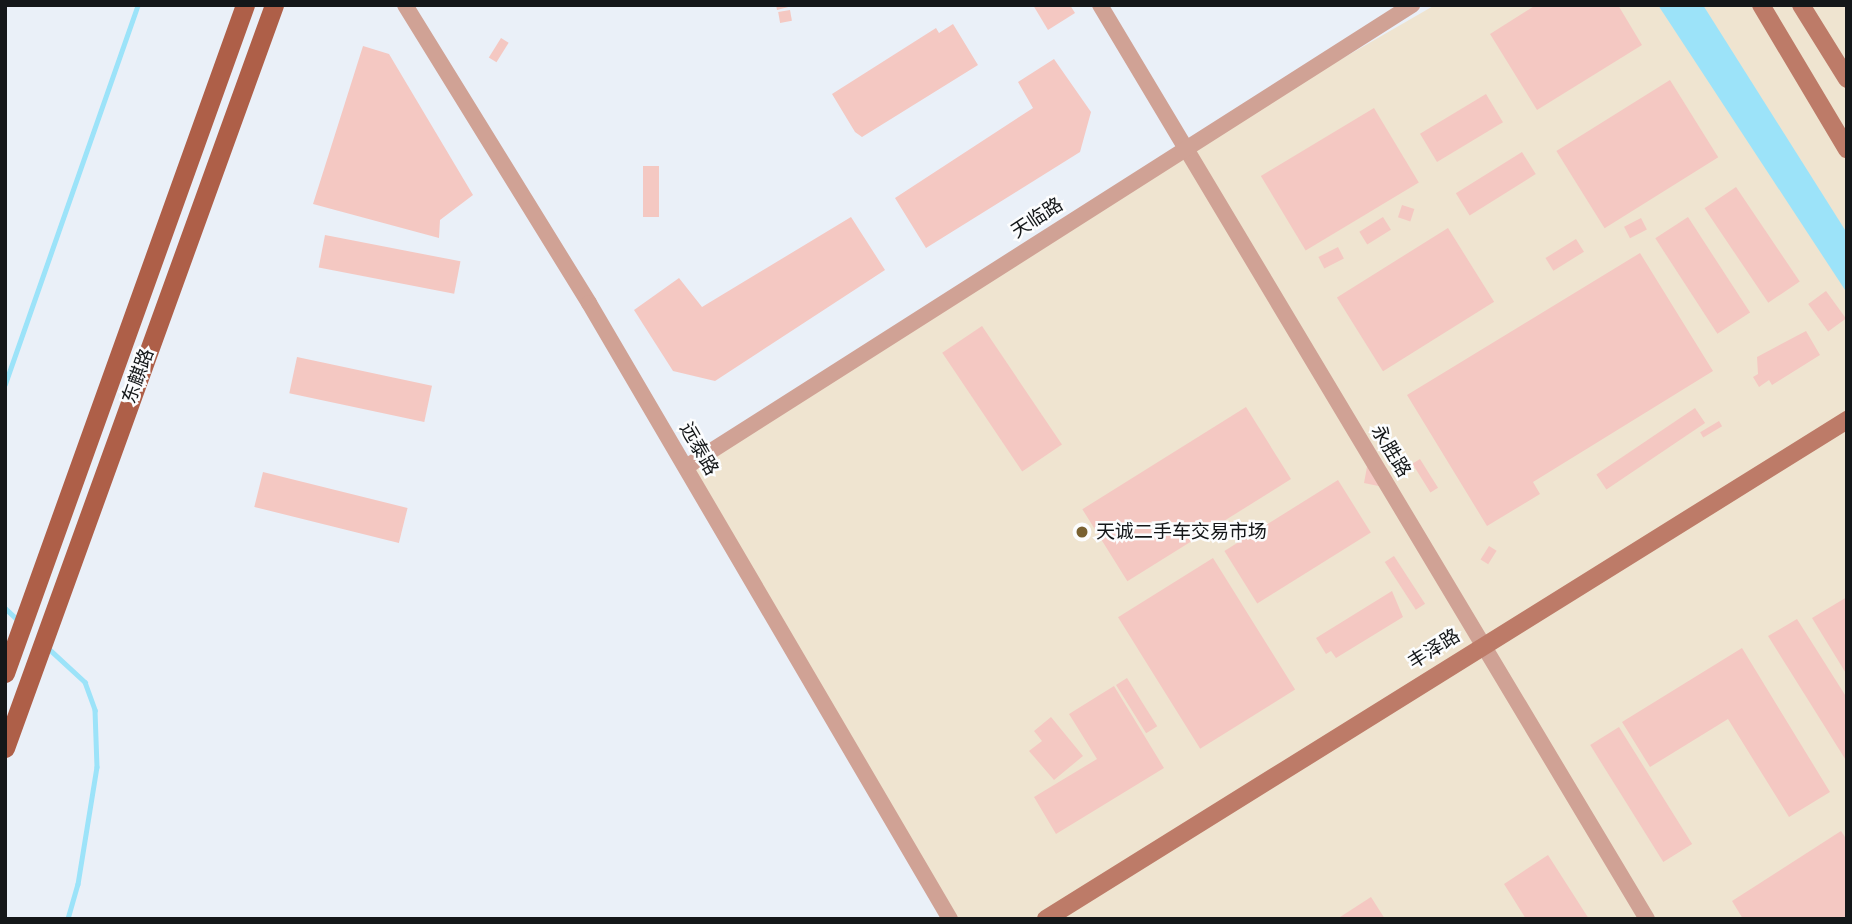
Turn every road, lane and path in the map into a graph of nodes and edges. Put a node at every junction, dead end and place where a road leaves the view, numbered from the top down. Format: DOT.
graph roads {
  1 [pos="245,5"];
  2 [pos="274,5"];
  3 [pos="405,5"];
  4 [pos="1100,5"];
  5 [pos="1412,5"];
  6 [pos="1761,5"];
  7 [pos="1801,5"];
  8 [pos="1847,79"];
  9 [pos="1847,149"];
  10 [pos="1184,150"];
  11 [pos="1847,420"];
  12 [pos="686,467"];
  13 [pos="1483,643"];
  14 [pos="5,673"];
  15 [pos="5,748"];
  16 [pos="950,919"];
  17 [pos="1046,919"];
  18 [pos="1647,919"];
  1 -- 14 [label="main road, 东麒路"];
  2 -- 15 [label="main road, 东麒路"];
  3 -- 12 [label="street, 远泰路"];
  4 -- 10 [label="street, 永胜路"];
  5 -- 10 [label="street, 天临路"];
  6 -- 9 [label="main road"];
  7 -- 8 [label="main road"];
  10 -- 12 [label="street, 天临路"];
  10 -- 13 [label="street, 永胜路"];
  11 -- 13 [label="main road, 丰泽路"];
  12 -- 16 [label="street, 远泰路"];
  13 -- 17 [label="main road, 丰泽路"];
  13 -- 18 [label="street, 永胜路"];
}
